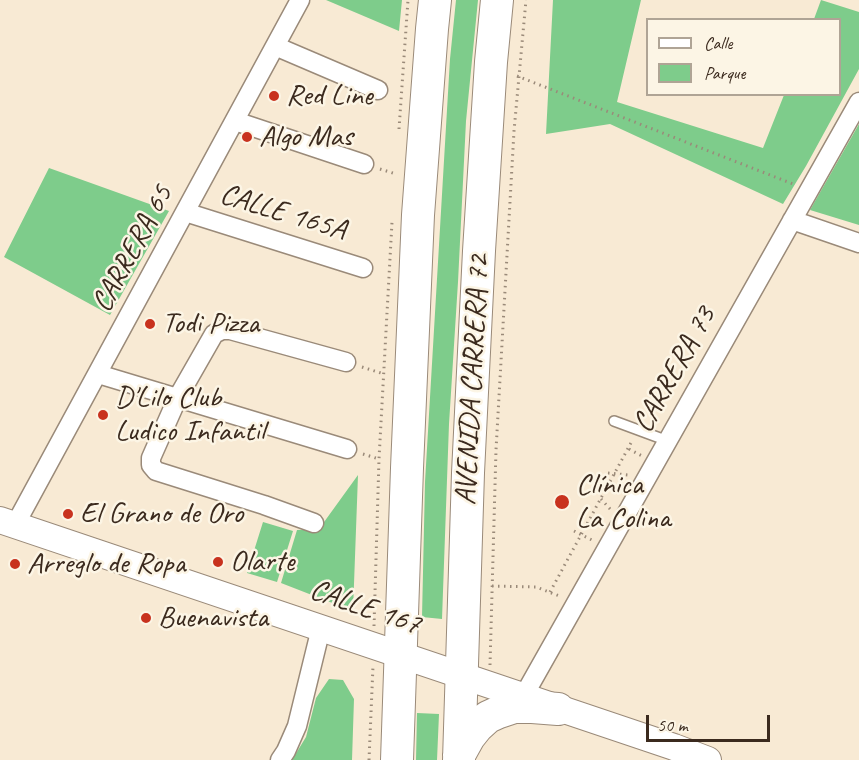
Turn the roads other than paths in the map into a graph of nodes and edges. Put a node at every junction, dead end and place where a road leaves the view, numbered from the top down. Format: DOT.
graph roads {
  1 [pos="300,0"];
  2 [pos="435,0"];
  3 [pos="497,0"];
  4 [pos="275,46"];
  5 [pos="378,90"];
  6 [pos="859,102"];
  7 [pos="235,121"];
  8 [pos="364,164"];
  9 [pos="186,212"];
  10 [pos="792,220"];
  11 [pos="859,243"];
  12 [pos="363,267"];
  13 [pos="346,362"];
  14 [pos="98,374"];
  15 [pos="178,397"];
  16 [pos="614,421"];
  17 [pos="668,441"];
  18 [pos="347,449"];
  19 [pos="8,523"];
  20 [pos="314,523"];
  21 [pos="321,628"];
  22 [pos="401,655"];
  23 [pos="476,681"];
  24 [pos="523,697"];
  25 [pos="558,709"];
  26 [pos="459,758"];
  27 [pos="280,760"];
  28 [pos="397,760"];
  29 [pos="706,760"];
  1 -- 4 [label="street, CARRERA 65"];
  2 -- 22 [label="highway, AVENIDA CARRERA 72"];
  3 -- 23 [label="highway, AVENIDA CARRERA 72"];
  4 -- 5 [label="street"];
  4 -- 7 [label="street, CARRERA 65"];
  6 -- 10 [label="street, CARRERA 73"];
  7 -- 8 [label="street"];
  7 -- 9 [label="street, CARRERA 65"];
  9 -- 12 [label="street, CALLE 165A"];
  9 -- 14 [label="street, CARRERA 65"];
  10 -- 11 [label="street"];
  10 -- 17 [label="street, CARRERA 73"];
  13 -- 15 [label="street"];
  14 -- 15 [label="street"];
  14 -- 19 [label="street, CARRERA 65"];
  15 -- 18 [label="street"];
  15 -- 20 [label="street"];
  16 -- 17 [label="lane"];
  17 -- 24 [label="street, CARRERA 73"];
  19 -- 21 [label="street, CALLE 167"];
  21 -- 22 [label="street, CALLE 167"];
  21 -- 27 [label="street"];
  22 -- 23 [label="street, CALLE 167"];
  22 -- 28 [label="highway, AVENIDA CARRERA 72"];
  23 -- 24 [label="street, CALLE 167"];
  23 -- 26 [label="highway, AVENIDA CARRERA 72"];
  24 -- 25 [label="street, CALLE 167"];
  25 -- 26 [label="highway"];
  25 -- 29 [label="street, CALLE 167"];
}
